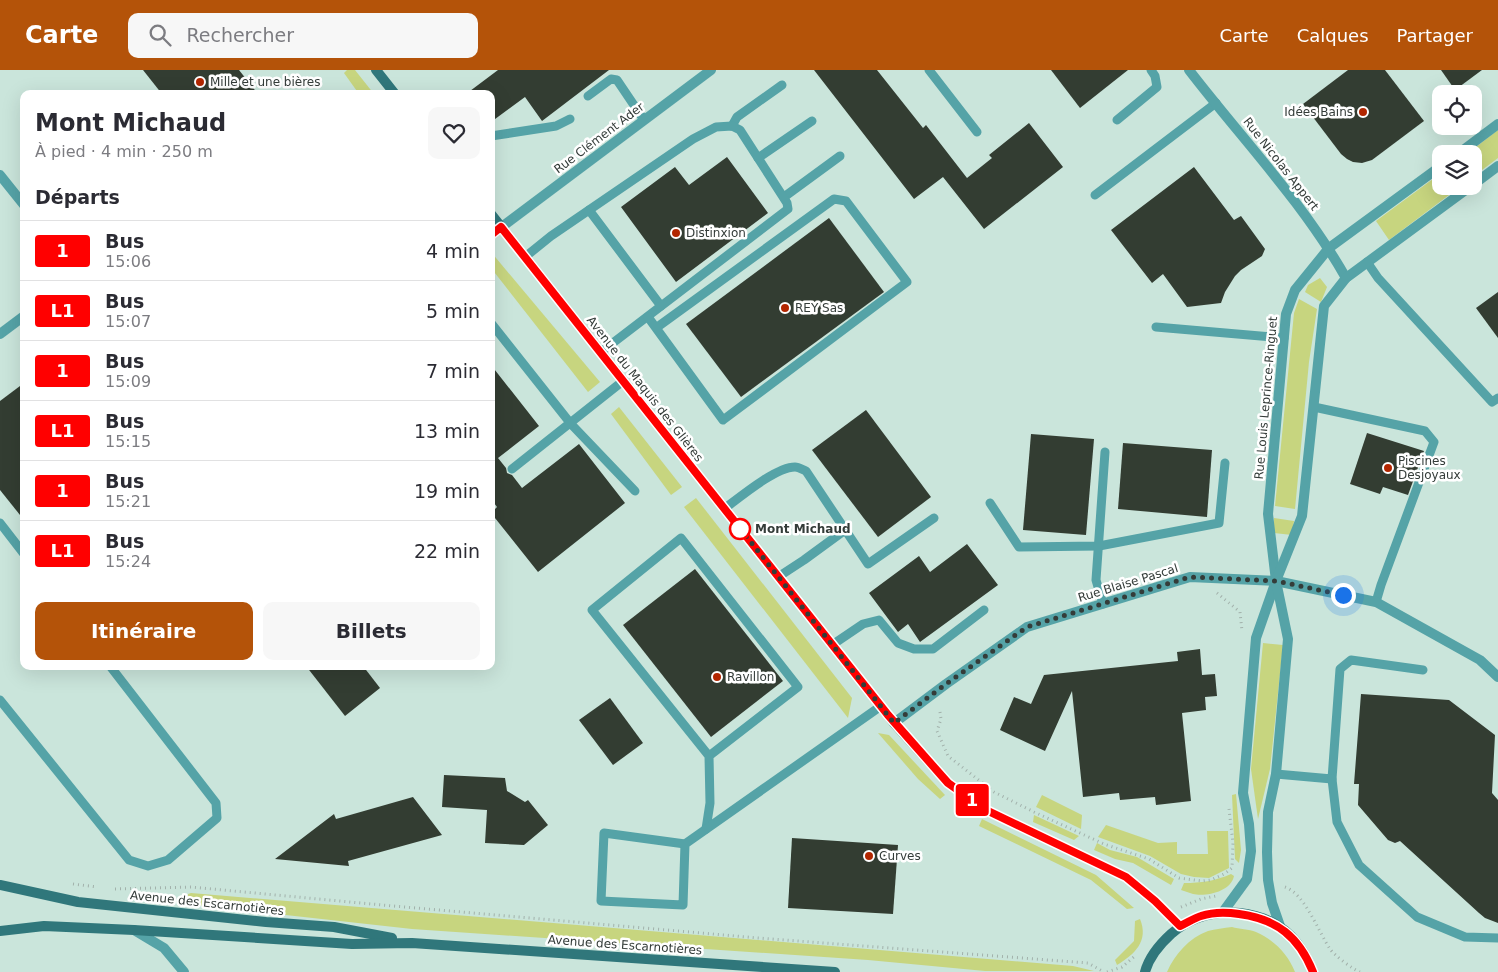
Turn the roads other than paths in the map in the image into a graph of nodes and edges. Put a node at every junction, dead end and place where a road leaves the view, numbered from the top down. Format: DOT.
graph roads {
  1 [pos="376,70"];
  2 [pos="711,70"];
  3 [pos="929,70"];
  4 [pos="1151,70"];
  5 [pos="1193,71"];
  6 [pos="782,85"];
  7 [pos="392,90"];
  8 [pos="588,96"];
  9 [pos="1216,102"];
  10 [pos="570,119"];
  11 [pos="644,120"];
  12 [pos="1118,120"];
  13 [pos="812,121"];
  14 [pos="1498,124"];
  15 [pos="732,126"];
  16 [pos="977,132"];
  17 [pos="495,135"];
  18 [pos="1470,145"];
  19 [pos="840,156"];
  20 [pos="758,158"];
  21 [pos="1498,166"];
  22 [pos="1432,173"];
  23 [pos="0,175"];
  24 [pos="1482,178"];
  25 [pos="1095,195"];
  26 [pos="1459,195"];
  27 [pos="784,196"];
  28 [pos="20,200"];
  29 [pos="589,210"];
  30 [pos="495,219"];
  31 [pos="501,227"];
  32 [pos="495,232"];
  33 [pos="1330,248"];
  34 [pos="525,257"];
  35 [pos="1367,262"];
  36 [pos="1346,278"];
  37 [pos="661,306"];
  38 [pos="648,317"];
  39 [pos="20,319"];
  40 [pos="1156,327"];
  41 [pos="495,328"];
  42 [pos="656,328"];
  43 [pos="0,334"];
  44 [pos="1284,338"];
  45 [pos="601,352"];
  46 [pos="623,381"];
  47 [pos="1498,398"];
  48 [pos="1314,407"];
  49 [pos="571,424"];
  50 [pos="1105,452"];
  51 [pos="1225,463"];
  52 [pos="512,470"];
  53 [pos="635,491"];
  54 [pos="990,503"];
  55 [pos="724,508"];
  56 [pos="934,518"];
  57 [pos="0,523"];
  58 [pos="846,530"];
  59 [pos="1099,546"];
  60 [pos="20,549"];
  61 [pos="778,577"];
  62 [pos="1276,581"];
  63 [pos="1376,602"];
  64 [pos="1103,604"];
  65 [pos="984,610"];
  66 [pos="832,645"];
  67 [pos="113,670"];
  68 [pos="1423,670"];
  69 [pos="1498,677"];
  70 [pos="0,700"];
  71 [pos="881,706"];
  72 [pos="894,723"];
  73 [pos="709,756"];
  74 [pos="1276,774"];
  75 [pos="1332,779"];
  76 [pos="706,829"];
  77 [pos="685,844"];
  78 [pos="0,885"];
  79 [pos="1223,912"];
  80 [pos="1180,926"];
  81 [pos="134,930"];
  82 [pos="1282,930"];
  83 [pos="0,931"];
  84 [pos="1498,938"];
  85 [pos="412,943"];
  86 [pos="184,972"];
  87 [pos="835,972"];
  88 [pos="1145,972"];
  89 [pos="1313,972"];
  1 -- 7 [label="main road"];
  2 -- 11 [label="street, Rue Clément Ader"];
  3 -- 16 [label="lane"];
  4 -- 12 [label="lane"];
  5 -- 9 [label="street, Rue Nicolas Appert"];
  6 -- 15 [label="lane"];
  8 -- 11 [label="lane"];
  9 -- 25 [label="lane"];
  9 -- 33 [label="street, Rue Nicolas Appert"];
  10 -- 17 [label="lane"];
  11 -- 31 [label="street, Rue Clément Ader"];
  13 -- 20 [label="lane"];
  14 -- 18 [label="street"];
  15 -- 20 [label="lane"];
  15 -- 29 [label="lane"];
  19 -- 27 [label="lane"];
  20 -- 27 [label="lane"];
  21 -- 24 [label="street"];
  22 -- 33 [label="street, Rue Louis Leprince-Ringuet"];
  23 -- 28 [label="street"];
  26 -- 35 [label="street, Rue Louis Leprince-Ringuet"];
  27 -- 37 [label="lane"];
  29 -- 34 [label="lane"];
  29 -- 37 [label="lane"];
  30 -- 31 [label="main road, Avenue du Maquis des Glières"];
  31 -- 32 [label="street, Rue Clément Ader"];
  31 -- 34 [label="main road, Avenue du Maquis des Glières"];
  33 -- 36 [label="street, Rue Nicolas Appert"];
  33 -- 44 [label="street, Rue Louis Leprince-Ringuet"];
  34 -- 45 [label="main road, Avenue du Maquis des Glières"];
  35 -- 36 [label="street, Rue Louis Leprince-Ringuet"];
  35 -- 47 [label="lane"];
  36 -- 48 [label="street, Rue Louis Leprince-Ringuet"];
  37 -- 38 [label="lane"];
  38 -- 42 [label="lane"];
  38 -- 45 [label="lane"];
  39 -- 43 [label="street"];
  40 -- 44 [label="lane"];
  41 -- 49 [label="lane"];
  42 -- 42 [label="lane"];
  44 -- 62 [label="street, Rue Louis Leprince-Ringuet"];
  45 -- 46 [label="main road, Avenue du Maquis des Glières"];
  46 -- 49 [label="lane"];
  46 -- 55 [label="main road, Avenue du Maquis des Glières"];
  48 -- 62 [label="street, Rue Louis Leprince-Ringuet"];
  48 -- 63 [label="lane"];
  49 -- 52 [label="lane"];
  49 -- 53 [label="lane"];
  50 -- 59 [label="lane"];
  51 -- 59 [label="lane"];
  54 -- 59 [label="lane"];
  55 -- 58 [label="lane"];
  55 -- 61 [label="main road, Avenue du Maquis des Glières"];
  56 -- 58 [label="lane"];
  57 -- 60 [label="lane"];
  58 -- 61 [label="lane"];
  59 -- 64 [label="lane"];
  61 -- 66 [label="main road, Avenue du Maquis des Glières"];
  62 -- 63 [label="street, Rue Blaise Pascal"];
  62 -- 64 [label="street, Rue Blaise Pascal"];
  62 -- 74 [label="street, Rue Louis Leprince-Ringuet"];
  62 -- 79 [label="street, Rue Louis Leprince-Ringuet"];
  63 -- 69 [label="street, Rue Blaise Pascal"];
  64 -- 72 [label="street, Rue Blaise Pascal"];
  65 -- 66 [label="lane"];
  66 -- 71 [label="main road, Avenue du Maquis des Glières"];
  67 -- 70 [label="lane"];
  68 -- 75 [label="lane"];
  71 -- 72 [label="main road, Avenue du Maquis des Glières"];
  71 -- 76 [label="lane"];
  72 -- 80 [label="main road, Avenue du Maquis des Glières"];
  73 -- 73 [label="lane"];
  73 -- 76 [label="lane"];
  74 -- 75 [label="lane"];
  74 -- 82 [label="street, Rue Louis Leprince-Ringuet"];
  75 -- 84 [label="lane"];
  76 -- 77 [label="lane"];
  77 -- 77 [label="lane"];
  78 -- 85 [label="main road, Avenue des Escarnotières"];
  79 -- 80 [label="main road"];
  79 -- 82 [label="main road"];
  80 -- 88 [label="main road"];
  81 -- 83 [label="main road, Avenue des Escarnotières"];
  81 -- 85 [label="main road, Avenue des Escarnotières"];
  81 -- 86 [label="street"];
  82 -- 89 [label="main road"];
  85 -- 87 [label="main road, Avenue des Escarnotières"];
}
